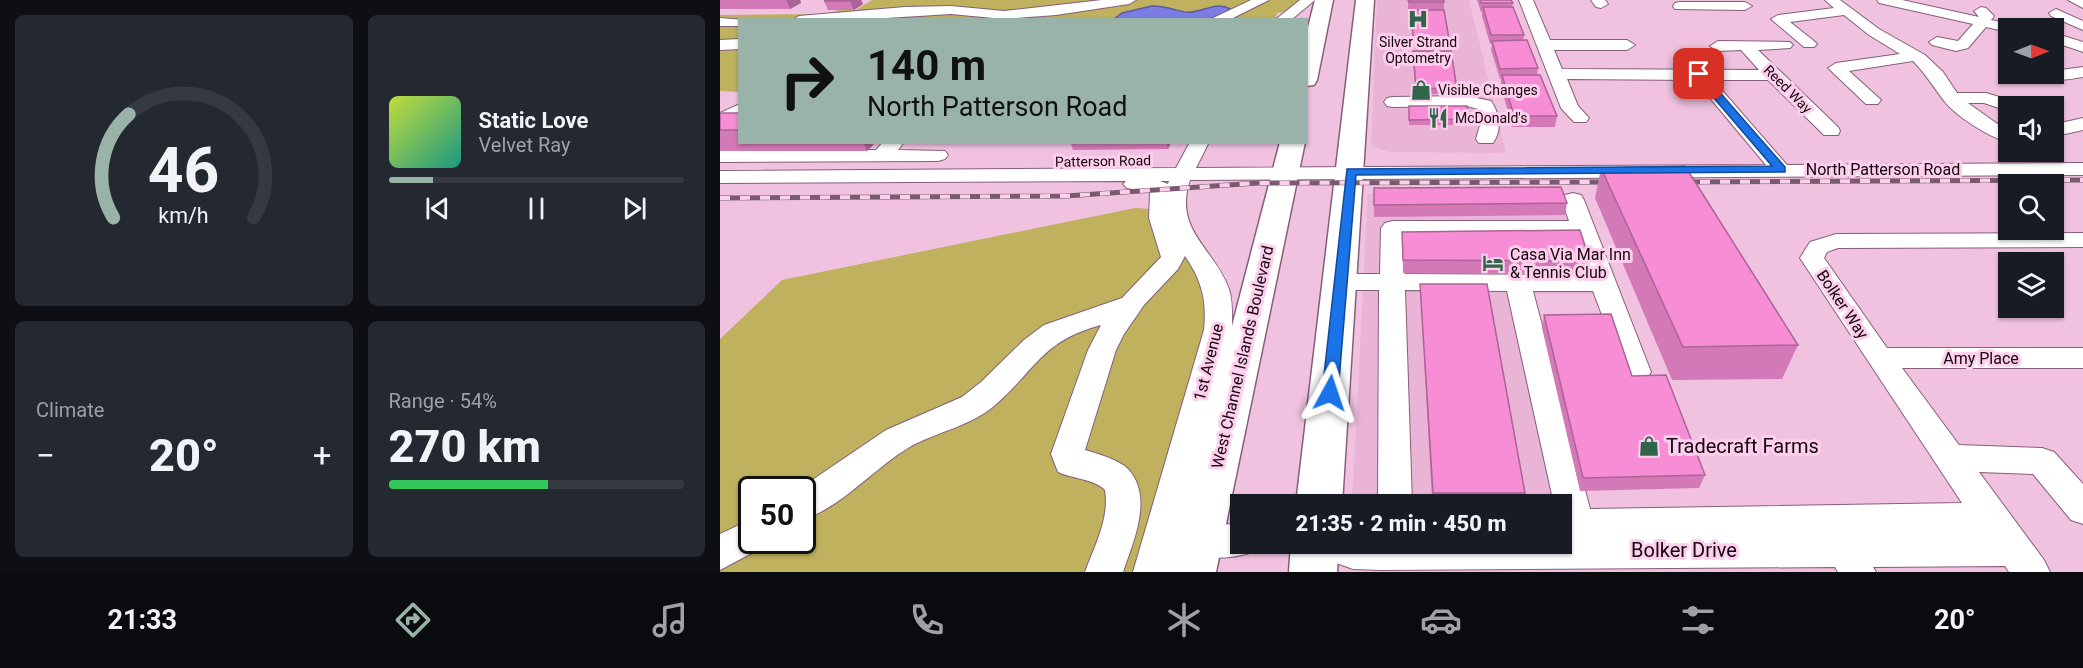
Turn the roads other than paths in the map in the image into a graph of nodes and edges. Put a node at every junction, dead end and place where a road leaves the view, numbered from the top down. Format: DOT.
graph roads {
  1 [pos="1129,0"];
  2 [pos="1262,0"];
  3 [pos="1308,0"];
  4 [pos="1324,0"];
  5 [pos="1365,0"];
  6 [pos="1526,0"];
  7 [pos="1832,0"];
  8 [pos="1884,0"];
  9 [pos="2075,0"];
  10 [pos="1701,3"];
  11 [pos="1753,3"];
  12 [pos="2083,4"];
  13 [pos="1903,5"];
  14 [pos="1680,6"];
  15 [pos="1976,8"];
  16 [pos="2056,13"];
  17 [pos="1852,15"];
  18 [pos="820,18"];
  19 [pos="1221,18"];
  20 [pos="1285,18"];
  21 [pos="720,22"];
  22 [pos="738,22"];
  23 [pos="1982,22"];
  24 [pos="1998,25"];
  25 [pos="2083,28"];
  26 [pos="2064,30"];
  27 [pos="2064,40"];
  28 [pos="1936,42"];
  29 [pos="738,44"];
  30 [pos="1809,44"];
  31 [pos="720,45"];
  32 [pos="1545,45"];
  33 [pos="1785,45"];
  34 [pos="1718,46"];
  35 [pos="1746,46"];
  36 [pos="2083,47"];
  37 [pos="1915,56"];
  38 [pos="1638,61"];
  39 [pos="1308,71"];
  40 [pos="2083,72"];
  41 [pos="1556,74"];
  42 [pos="1699,74"];
  43 [pos="2064,74"];
  44 [pos="1772,75"];
  45 [pos="1951,98"];
  46 [pos="1872,100"];
  47 [pos="1393,102"];
  48 [pos="1998,102"];
  49 [pos="738,110"];
  50 [pos="1580,118"];
  51 [pos="720,122"];
  52 [pos="2083,124"];
  53 [pos="1989,127"];
  54 [pos="2064,128"];
  55 [pos="1831,131"];
  56 [pos="1998,131"];
  57 [pos="1998,138"];
  58 [pos="1486,139"];
  59 [pos="941,152"];
  60 [pos="720,156"];
  61 [pos="893,157"];
  62 [pos="1289,158"];
  63 [pos="1998,158"];
  64 [pos="1190,159"];
  65 [pos="1059,160"];
  66 [pos="2070,161"];
  67 [pos="1776,164"];
  68 [pos="1352,166"];
  69 [pos="720,177"];
  70 [pos="914,180"];
  71 [pos="1573,200"];
  72 [pos="1583,228"];
  73 [pos="2083,240"];
  74 [pos="1341,282"];
  75 [pos="1392,282"];
  76 [pos="1518,283"];
  77 [pos="1603,283"];
  78 [pos="1131,304"];
  79 [pos="1879,358"];
  80 [pos="2083,358"];
  81 [pos="1636,372"];
  82 [pos="1950,458"];
  83 [pos="1320,494"];
  84 [pos="1395,494"];
  85 [pos="1554,494"];
  86 [pos="816,498"];
  87 [pos="2083,509"];
  88 [pos="1993,518"];
  89 [pos="738,543"];
  90 [pos="1230,544"];
  91 [pos="1572,545"];
  92 [pos="1844,548"];
  93 [pos="720,553"];
  94 [pos="1314,554"];
  95 [pos="1196,557"];
  96 [pos="2023,560"];
  97 [pos="1104,572"];
  98 [pos="1152,572"];
  99 [pos="1312,572"];
  1 -- 18 [label="street"];
  2 -- 19 [label="street"];
  3 -- 20 [label="street"];
  4 -- 39 [label="main road"];
  5 -- 68 [label="main road"];
  6 -- 32 [label="street"];
  7 -- 17 [label="street"];
  8 -- 13 [label="street"];
  9 -- 12 [label="street"];
  10 -- 11 [label="street"];
  10 -- 14 [label="street"];
  13 -- 17 [label="street"];
  13 -- 23 [label="street"];
  15 -- 23 [label="street"];
  16 -- 25 [label="street"];
  17 -- 30 [label="street"];
  17 -- 37 [label="street"];
  21 -- 22 [label="street"];
  23 -- 24 [label="street"];
  23 -- 28 [label="street"];
  25 -- 26 [label="street"];
  27 -- 36 [label="street"];
  29 -- 31 [label="street"];
  32 -- 38 [label="street"];
  32 -- 41 [label="street"];
  33 -- 35 [label="street"];
  34 -- 35 [label="street"];
  35 -- 44 [label="street, Reed Way"];
  37 -- 45 [label="street"];
  37 -- 46 [label="street"];
  40 -- 43 [label="street"];
  41 -- 42 [label="street"];
  41 -- 50 [label="street"];
  42 -- 44 [label="street"];
  42 -- 67 [label="street"];
  44 -- 55 [label="street, Reed Way"];
  45 -- 48 [label="street"];
  45 -- 53 [label="street"];
  47 -- 58 [label="street"];
  49 -- 51 [label="street"];
  52 -- 54 [label="street"];
  53 -- 56 [label="street"];
  53 -- 57 [label="street"];
  59 -- 61 [label="street"];
  59 -- 65 [label="street"];
  59 -- 70 [label="street"];
  60 -- 61 [label="street"];
  61 -- 69 [label="street, Patterson Road"];
  61 -- 70 [label="street, Patterson Road"];
  62 -- 64 [label="street, Patterson Road"];
  62 -- 68 [label="street, North Patterson Road"];
  62 -- 95 [label="main road, West Channel Islands Boulevard"];
  63 -- 67 [label="street, North Patterson Road"];
  64 -- 65 [label="street, Patterson Road"];
  64 -- 70 [label="street, Patterson Road"];
  64 -- 98 [label="street, 1st Avenue"];
  65 -- 70 [label="street, Patterson Road"];
  66 -- 67 [label="street, North Patterson Road"];
  67 -- 68 [label="street, North Patterson Road"];
  68 -- 74 [label="main road"];
  70 -- 78 [label="street"];
  71 -- 72 [label="street"];
  72 -- 75 [label="street"];
  72 -- 77 [label="street"];
  73 -- 79 [label="street, Bolker Way"];
  74 -- 75 [label="street"];
  74 -- 83 [label="main road"];
  75 -- 76 [label="street"];
  75 -- 84 [label="street"];
  76 -- 77 [label="street"];
  76 -- 85 [label="street"];
  77 -- 81 [label="street"];
  78 -- 86 [label="street"];
  78 -- 97 [label="street"];
  79 -- 80 [label="street, Amy Place"];
  79 -- 82 [label="street, Bolker Way"];
  82 -- 87 [label="street"];
  82 -- 88 [label="street, Bolker Way"];
  88 -- 92 [label="street, Bolker Drive"];
  88 -- 96 [label="street, Bolker Way"];
  89 -- 93 [label="street"];
  90 -- 95 [label="street"];
  91 -- 92 [label="street, Bolker Drive"];
  92 -- 96 [label="street, Bolker Drive"];
  94 -- 99 [label="main road"];
}
